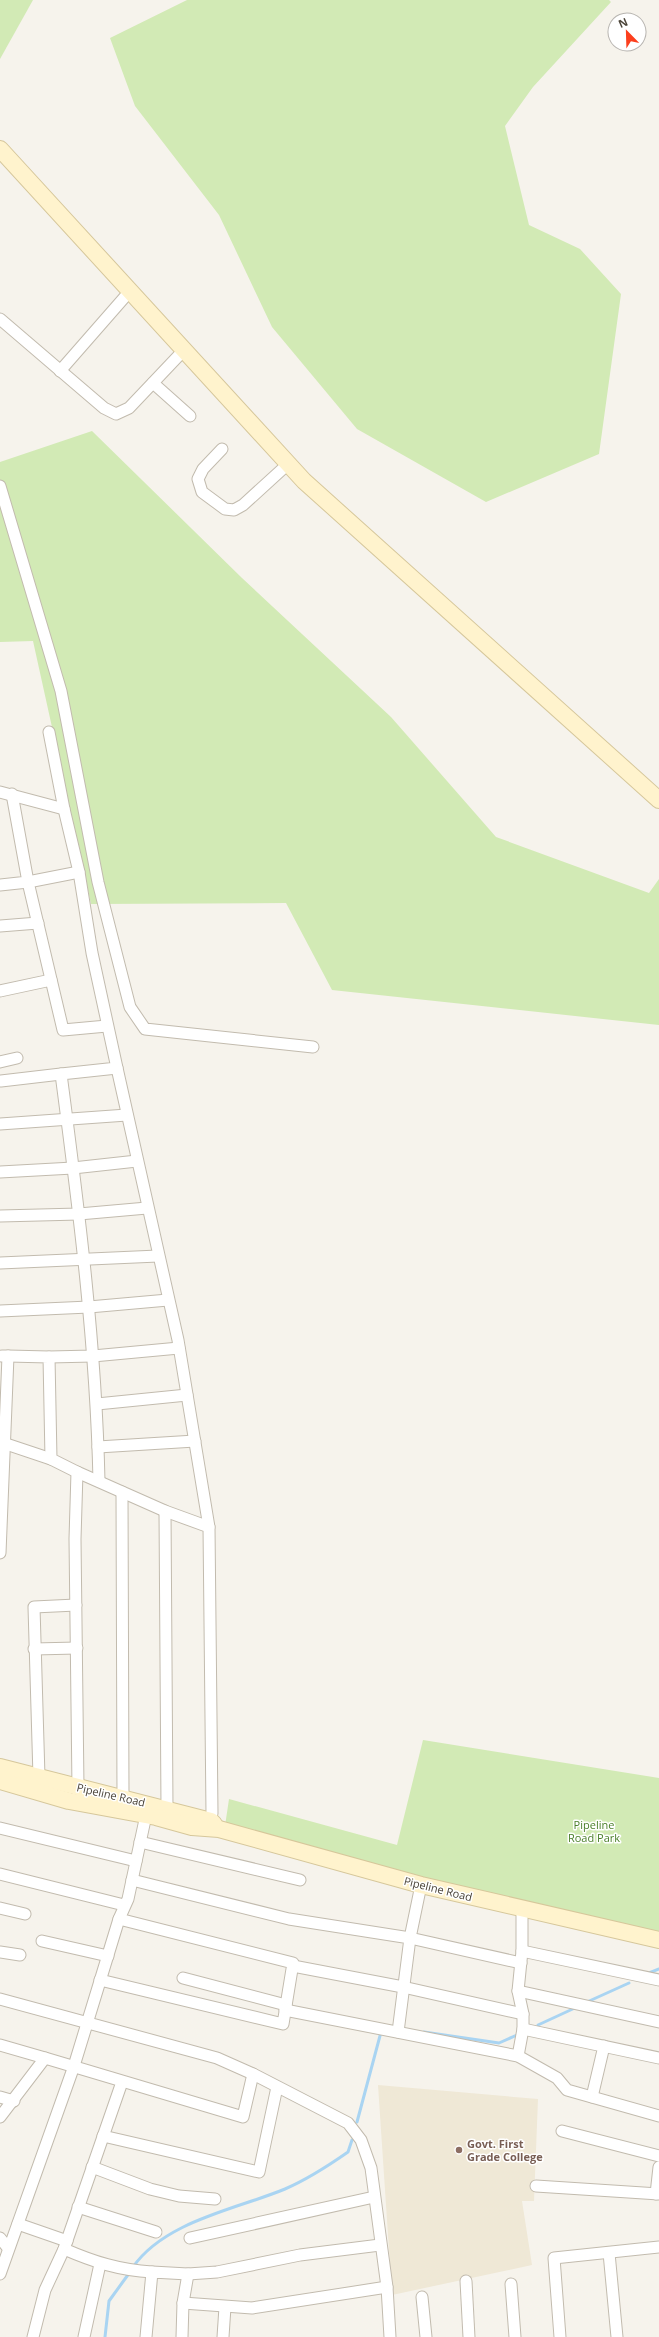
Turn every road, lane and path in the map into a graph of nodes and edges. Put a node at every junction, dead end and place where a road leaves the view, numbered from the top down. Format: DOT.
graph roads {
  1 [pos="0,149"];
  2 [pos="130,291"];
  3 [pos="0,319"];
  4 [pos="184,350"];
  5 [pos="60,371"];
  6 [pos="152,383"];
  7 [pos="190,416"];
  8 [pos="222,449"];
  9 [pos="288,464"];
  10 [pos="0,486"];
  11 [pos="49,732"];
  12 [pos="0,792"];
  13 [pos="12,794"];
  14 [pos="659,800"];
  15 [pos="64,809"];
  16 [pos="80,872"];
  17 [pos="28,882"];
  18 [pos="0,885"];
  19 [pos="38,922"];
  20 [pos="0,926"];
  21 [pos="51,980"];
  22 [pos="0,991"];
  23 [pos="107,1026"];
  24 [pos="313,1047"];
  25 [pos="17,1058"];
  26 [pos="0,1062"];
  27 [pos="117,1068"];
  28 [pos="61,1074"];
  29 [pos="1,1081"];
  30 [pos="127,1115"];
  31 [pos="67,1121"];
  32 [pos="0,1124"];
  33 [pos="137,1161"];
  34 [pos="73,1168"];
  35 [pos="0,1172"];
  36 [pos="147,1208"];
  37 [pos="79,1214"];
  38 [pos="0,1216"];
  39 [pos="158,1256"];
  40 [pos="84,1257"];
  41 [pos="0,1263"];
  42 [pos="168,1300"];
  43 [pos="89,1307"];
  44 [pos="0,1311"];
  45 [pos="179,1348"];
  46 [pos="4,1356"];
  47 [pos="93,1356"];
  48 [pos="49,1357"];
  49 [pos="187,1395"];
  50 [pos="97,1404"];
  51 [pos="195,1441"];
  52 [pos="3,1442"];
  53 [pos="98,1447"];
  54 [pos="51,1459"];
  55 [pos="77,1472"];
  56 [pos="99,1481"];
  57 [pos="122,1492"];
  58 [pos="165,1511"];
  59 [pos="209,1527"];
  60 [pos="0,1553"];
  61 [pos="76,1605"];
  62 [pos="77,1648"];
  63 [pos="34,1649"];
  64 [pos="0,1767"];
  65 [pos="39,1777"];
  66 [pos="0,1781"];
  67 [pos="78,1788"];
  68 [pos="123,1798"];
  69 [pos="167,1808"];
  70 [pos="146,1815"];
  71 [pos="213,1826"];
  72 [pos="0,1828"];
  73 [pos="140,1842"];
  74 [pos="136,1861"];
  75 [pos="0,1874"];
  76 [pos="132,1880"];
  77 [pos="300,1880"];
  78 [pos="421,1886"];
  79 [pos="124,1905"];
  80 [pos="0,1908"];
  81 [pos="522,1909"];
  82 [pos="25,1914"];
  83 [pos="119,1919"];
  84 [pos="410,1938"];
  85 [pos="659,1940"];
  86 [pos="42,1941"];
  87 [pos="0,1952"];
  88 [pos="20,1955"];
  89 [pos="108,1956"];
  90 [pos="521,1957"];
  91 [pos="293,1966"];
  92 [pos="183,1978"];
  93 [pos="100,1980"];
  94 [pos="659,1980"];
  95 [pos="403,1987"];
  96 [pos="518,1991"];
  97 [pos="0,1999"];
  98 [pos="286,2008"];
  99 [pos="523,2014"];
  100 [pos="87,2022"];
  101 [pos="659,2022"];
  102 [pos="387,2030"];
  103 [pos="522,2032"];
  104 [pos="0,2045"];
  105 [pos="604,2046"];
  106 [pos="518,2056"];
  107 [pos="45,2058"];
  108 [pos="659,2058"];
  109 [pos="74,2066"];
  110 [pos="253,2074"];
  111 [pos="122,2082"];
  112 [pos="277,2087"];
  113 [pos="0,2097"];
  114 [pos="592,2097"];
  115 [pos="14,2101"];
  116 [pos="659,2116"];
  117 [pos="0,2117"];
  118 [pos="562,2131"];
  119 [pos="103,2136"];
  120 [pos="659,2156"];
  121 [pos="92,2167"];
  122 [pos="659,2167"];
  123 [pos="536,2186"];
  124 [pos="658,2194"];
  125 [pos="374,2197"];
  126 [pos="215,2200"];
  127 [pos="78,2207"];
  128 [pos="18,2224"];
  129 [pos="156,2232"];
  130 [pos="0,2238"];
  131 [pos="190,2238"];
  132 [pos="65,2245"];
  133 [pos="380,2245"];
  134 [pos="659,2247"];
  135 [pos="8,2248"];
  136 [pos="609,2253"];
  137 [pos="100,2264"];
  138 [pos="152,2272"];
  139 [pos="0,2274"];
  140 [pos="188,2274"];
  141 [pos="466,2281"];
  142 [pos="511,2284"];
  143 [pos="387,2288"];
  144 [pos="422,2297"];
  145 [pos="183,2303"];
  146 [pos="225,2306"];
  147 [pos="33,2337"];
  148 [pos="84,2337"];
  149 [pos="146,2337"];
  150 [pos="182,2337"];
  151 [pos="223,2337"];
  152 [pos="390,2337"];
  153 [pos="426,2337"];
  154 [pos="468,2337"];
  155 [pos="515,2337"];
  156 [pos="560,2337"];
  157 [pos="616,2337"];
  1 -- 2 [label="street"];
  2 -- 4 [label="street"];
  2 -- 5 [label="street"];
  3 -- 5 [label="street"];
  4 -- 6 [label="street"];
  4 -- 9 [label="street"];
  5 -- 6 [label="street"];
  6 -- 7 [label="street"];
  8 -- 9 [label="street"];
  9 -- 14 [label="street"];
  10 -- 24 [label="street"];
  11 -- 15 [label="street"];
  12 -- 13 [label="street"];
  13 -- 15 [label="street"];
  13 -- 17 [label="street"];
  15 -- 16 [label="street"];
  16 -- 17 [label="street"];
  16 -- 23 [label="street"];
  17 -- 18 [label="street"];
  17 -- 19 [label="street"];
  19 -- 20 [label="street"];
  19 -- 21 [label="street"];
  21 -- 22 [label="street"];
  21 -- 23 [label="street"];
  23 -- 27 [label="street"];
  25 -- 26 [label="street"];
  27 -- 28 [label="street"];
  27 -- 30 [label="street"];
  28 -- 29 [label="street"];
  28 -- 31 [label="street"];
  30 -- 31 [label="street"];
  30 -- 33 [label="street"];
  31 -- 32 [label="street"];
  31 -- 34 [label="street"];
  33 -- 34 [label="street"];
  33 -- 36 [label="street"];
  34 -- 35 [label="street"];
  34 -- 37 [label="street"];
  36 -- 37 [label="street"];
  36 -- 39 [label="street"];
  37 -- 38 [label="street"];
  37 -- 40 [label="street"];
  39 -- 40 [label="street"];
  39 -- 42 [label="street"];
  40 -- 41 [label="street"];
  40 -- 43 [label="street"];
  42 -- 43 [label="street"];
  42 -- 45 [label="street"];
  43 -- 44 [label="street"];
  43 -- 47 [label="street"];
  45 -- 47 [label="street"];
  45 -- 49 [label="street"];
  46 -- 48 [label="street"];
  46 -- 52 [label="street"];
  47 -- 48 [label="street"];
  47 -- 50 [label="street"];
  48 -- 54 [label="street"];
  49 -- 50 [label="street"];
  49 -- 51 [label="street"];
  50 -- 53 [label="street"];
  51 -- 53 [label="street"];
  51 -- 59 [label="street"];
  52 -- 54 [label="street"];
  52 -- 60 [label="street"];
  53 -- 56 [label="street"];
  54 -- 55 [label="street"];
  55 -- 56 [label="street"];
  55 -- 61 [label="street"];
  56 -- 57 [label="street"];
  57 -- 58 [label="street"];
  57 -- 68 [label="street"];
  58 -- 59 [label="street"];
  58 -- 69 [label="street"];
  59 -- 71 [label="street"];
  61 -- 62 [label="street"];
  61 -- 63 [label="street"];
  62 -- 63 [label="street"];
  62 -- 67 [label="street"];
  63 -- 65 [label="street"];
  64 -- 65 [label="street, Pipeline Road"];
  65 -- 67 [label="street, Pipeline Road"];
  66 -- 70 [label="street, Pipeline Road"];
  67 -- 68 [label="street, Pipeline Road"];
  68 -- 69 [label="street, Pipeline Road"];
  69 -- 71 [label="street, Pipeline Road"];
  70 -- 71 [label="street, Pipeline Road"];
  70 -- 73 [label="street"];
  71 -- 78 [label="street, Pipeline Road"];
  72 -- 74 [label="street"];
  73 -- 74 [label="street"];
  73 -- 77 [label="street"];
  74 -- 76 [label="street"];
  75 -- 79 [label="street"];
  76 -- 79 [label="street"];
  76 -- 84 [label="street"];
  78 -- 81 [label="street, Pipeline Road"];
  78 -- 84 [label="street"];
  79 -- 83 [label="street"];
  80 -- 82 [label="street"];
  81 -- 85 [label="street, Pipeline Road"];
  81 -- 90 [label="street"];
  83 -- 89 [label="street"];
  83 -- 91 [label="street"];
  84 -- 90 [label="street"];
  84 -- 95 [label="street"];
  86 -- 89 [label="street"];
  87 -- 88 [label="street"];
  89 -- 93 [label="street"];
  90 -- 94 [label="street"];
  90 -- 96 [label="street"];
  91 -- 95 [label="street"];
  91 -- 98 [label="street"];
  92 -- 98 [label="street"];
  93 -- 98 [label="street"];
  93 -- 100 [label="street"];
  95 -- 99 [label="street"];
  95 -- 102 [label="street"];
  96 -- 99 [label="street"];
  96 -- 101 [label="street"];
  97 -- 100 [label="street"];
  98 -- 102 [label="street"];
  99 -- 103 [label="street"];
  100 -- 109 [label="street"];
  100 -- 110 [label="street"];
  102 -- 106 [label="street"];
  103 -- 105 [label="street"];
  103 -- 106 [label="street"];
  104 -- 107 [label="street"];
  105 -- 108 [label="street"];
  105 -- 114 [label="street"];
  106 -- 114 [label="street"];
  107 -- 109 [label="street"];
  107 -- 115 [label="street"];
  109 -- 111 [label="street"];
  109 -- 128 [label="street"];
  110 -- 111 [label="street"];
  110 -- 112 [label="street"];
  111 -- 119 [label="street"];
  112 -- 119 [label="street"];
  112 -- 125 [label="street"];
  113 -- 115 [label="street"];
  114 -- 116 [label="street"];
  115 -- 117 [label="street"];
  118 -- 120 [label="street"];
  119 -- 121 [label="street"];
  121 -- 126 [label="street"];
  121 -- 127 [label="street"];
  122 -- 124 [label="street"];
  123 -- 124 [label="street"];
  125 -- 131 [label="street"];
  125 -- 133 [label="street"];
  127 -- 129 [label="street"];
  127 -- 132 [label="street"];
  128 -- 132 [label="street"];
  128 -- 135 [label="street"];
  130 -- 135 [label="street"];
  132 -- 137 [label="street"];
  132 -- 147 [label="street"];
  133 -- 140 [label="street"];
  133 -- 143 [label="street"];
  134 -- 136 [label="street"];
  135 -- 139 [label="street"];
  136 -- 156 [label="street"];
  136 -- 157 [label="street"];
  137 -- 138 [label="street"];
  137 -- 148 [label="street"];
  138 -- 140 [label="street"];
  138 -- 149 [label="street"];
  140 -- 145 [label="street"];
  141 -- 154 [label="street"];
  142 -- 155 [label="street"];
  143 -- 146 [label="street"];
  143 -- 152 [label="street"];
  144 -- 153 [label="street"];
  145 -- 146 [label="street"];
  145 -- 150 [label="street"];
  146 -- 151 [label="street"];
}
